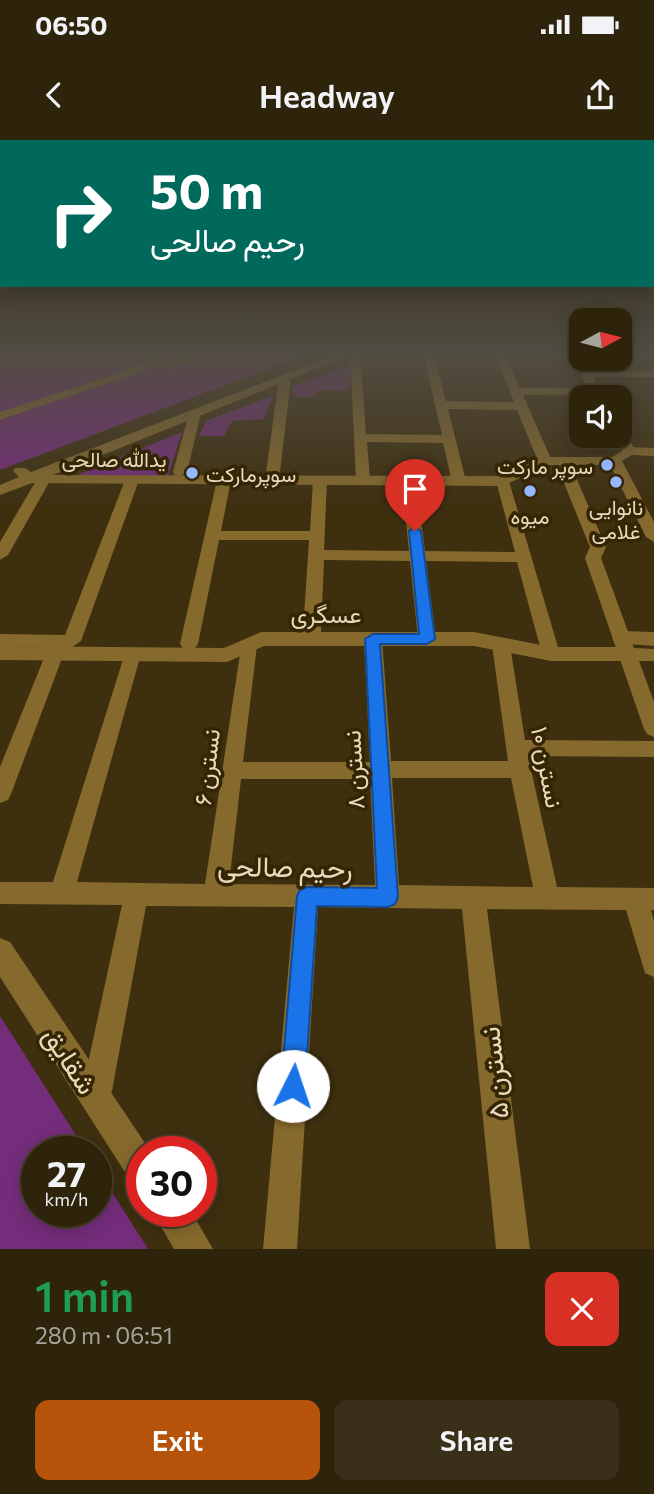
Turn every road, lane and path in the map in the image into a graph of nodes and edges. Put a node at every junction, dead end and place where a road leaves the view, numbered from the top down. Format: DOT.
graph roads {
  1 [pos="32,404"];
  2 [pos="203,404"];
  3 [pos="219,404"];
  4 [pos="282,404"];
  5 [pos="358,404"];
  6 [pos="440,405"];
  7 [pos="522,406"];
  8 [pos="195,413"];
  9 [pos="0,416"];
  10 [pos="360,438"];
  11 [pos="449,439"];
  12 [pos="627,448"];
  13 [pos="629,452"];
  14 [pos="654,452"];
  15 [pos="545,461"];
  16 [pos="562,461"];
  17 [pos="615,461"];
  18 [pos="180,472"];
  19 [pos="31,476"];
  20 [pos="0,479"];
  21 [pos="132,480"];
  22 [pos="225,480"];
  23 [pos="272,480"];
  24 [pos="320,480"];
  25 [pos="363,480"];
  26 [pos="410,481"];
  27 [pos="459,481"];
  28 [pos="503,481"];
  29 [pos="0,490"];
  30 [pos="213,536"];
  31 [pos="317,536"];
  32 [pos="654,537"];
  33 [pos="0,555"];
  34 [pos="316,555"];
  35 [pos="418,556"];
  36 [pos="523,557"];
  37 [pos="312,632"];
  38 [pos="373,639"];
  39 [pos="427,639"];
  40 [pos="654,639"];
  41 [pos="0,640"];
  42 [pos="189,644"];
  43 [pos="248,645"];
  44 [pos="501,645"];
  45 [pos="625,646"];
  46 [pos="0,653"];
  47 [pos="55,653"];
  48 [pos="132,653"];
  49 [pos="551,654"];
  50 [pos="654,655"];
  51 [pos="654,729"];
  52 [pos="516,748"];
  53 [pos="654,749"];
  54 [pos="521,769"];
  55 [pos="379,770"];
  56 [pos="232,771"];
  57 [pos="0,794"];
  58 [pos="0,893"];
  59 [pos="62,894"];
  60 [pos="136,895"];
  61 [pos="216,895"];
  62 [pos="307,896"];
  63 [pos="388,897"];
  64 [pos="473,898"];
  65 [pos="547,898"];
  66 [pos="644,899"];
  67 [pos="0,952"];
  68 [pos="654,964"];
  69 [pos="97,1091"];
  70 [pos="126,1144"];
  71 [pos="181,1227"];
  72 [pos="195,1249"];
  73 [pos="280,1249"];
  74 [pos="513,1249"];
  1 -- 9 [label="street"];
  2 -- 19 [label="street"];
  3 -- 8 [label="street"];
  4 -- 23 [label="street"];
  5 -- 10 [label="street"];
  6 -- 7 [label="street"];
  6 -- 11 [label="street"];
  7 -- 15 [label="street"];
  8 -- 18 [label="street"];
  8 -- 19 [label="street"];
  10 -- 11 [label="street"];
  10 -- 25 [label="street"];
  11 -- 27 [label="street"];
  12 -- 13 [label="street"];
  13 -- 14 [label="street"];
  13 -- 17 [label="street"];
  15 -- 16 [label="street, یدالله صالحی"];
  15 -- 28 [label="street, یدالله صالحی"];
  16 -- 17 [label="street, یدالله صالحی"];
  16 -- 45 [label="street"];
  17 -- 32 [label="street"];
  19 -- 20 [label="street"];
  19 -- 21 [label="street, یدالله صالحی"];
  19 -- 29 [label="street"];
  19 -- 33 [label="street"];
  21 -- 22 [label="street, یدالله صالحی"];
  21 -- 41 [label="street"];
  22 -- 23 [label="street, یدالله صالحی"];
  22 -- 30 [label="street"];
  23 -- 24 [label="street, یدالله صالحی"];
  24 -- 25 [label="street, یدالله صالحی"];
  24 -- 31 [label="street"];
  25 -- 26 [label="street, یدالله صالحی"];
  26 -- 27 [label="street, یدالله صالحی"];
  26 -- 35 [label="street"];
  27 -- 28 [label="street, یدالله صالحی"];
  28 -- 36 [label="street"];
  30 -- 31 [label="street"];
  30 -- 42 [label="street"];
  31 -- 34 [label="street"];
  34 -- 35 [label="street"];
  34 -- 37 [label="street"];
  35 -- 36 [label="street"];
  35 -- 39 [label="street"];
  36 -- 49 [label="street"];
  38 -- 39 [label="street, عسگری"];
  38 -- 43 [label="street, عسگری"];
  38 -- 55 [label="street, نسترن ۸"];
  39 -- 44 [label="street, عسگری"];
  40 -- 45 [label="street"];
  43 -- 48 [label="street, عسگری"];
  43 -- 56 [label="street, نسترن ۶"];
  44 -- 49 [label="street, عسگری"];
  44 -- 52 [label="street, نسترن ۱۰"];
  45 -- 49 [label="street, عسگری"];
  45 -- 50 [label="street, عسگری"];
  45 -- 51 [label="street"];
  46 -- 47 [label="street, عسگری"];
  47 -- 48 [label="street, عسگری"];
  47 -- 57 [label="street"];
  48 -- 59 [label="street"];
  52 -- 53 [label="street"];
  52 -- 54 [label="street, نسترن ۱۰"];
  54 -- 55 [label="street"];
  54 -- 65 [label="street, نسترن ۱۰"];
  55 -- 56 [label="street"];
  55 -- 63 [label="street, نسترن ۸"];
  56 -- 61 [label="street, نسترن ۶"];
  58 -- 59 [label="street, رحیم صالحی"];
  59 -- 60 [label="street, رحیم صالحی"];
  60 -- 61 [label="street, رحیم صالحی"];
  60 -- 69 [label="street"];
  61 -- 62 [label="street, رحیم صالحی"];
  62 -- 63 [label="street, رحیم صالحی"];
  62 -- 73 [label="street"];
  63 -- 64 [label="street, رحیم صالحی"];
  64 -- 65 [label="street, رحیم صالحی"];
  64 -- 74 [label="street, نسترن ۵"];
  65 -- 66 [label="street, رحیم صالحی"];
  66 -- 68 [label="street"];
  67 -- 70 [label="street, شقایق"];
  71 -- 72 [label="street"];
}
